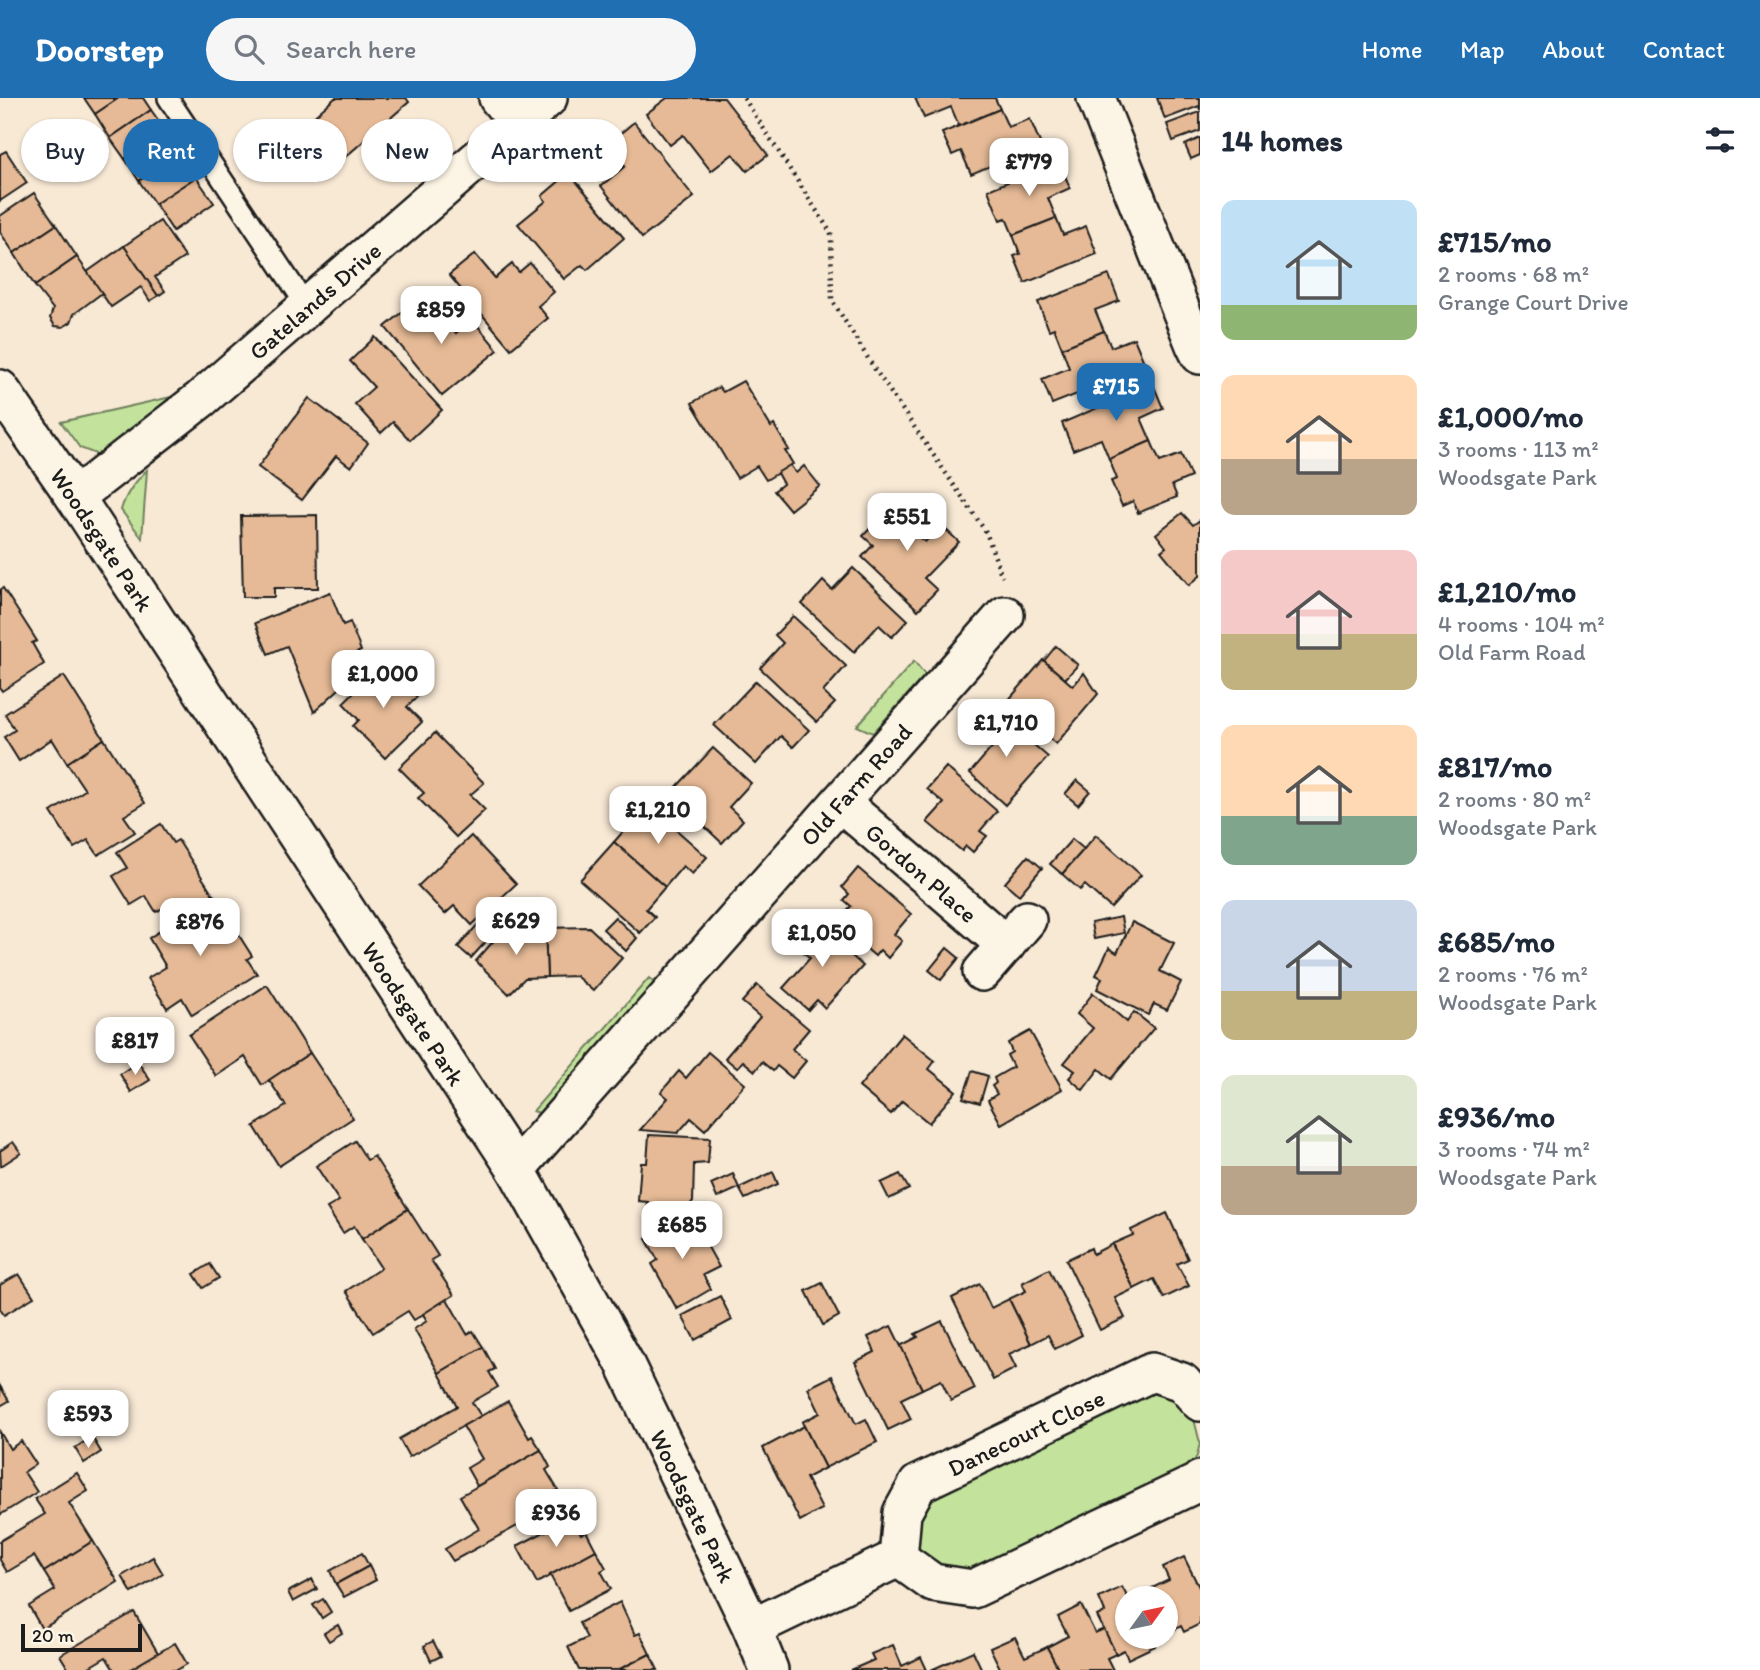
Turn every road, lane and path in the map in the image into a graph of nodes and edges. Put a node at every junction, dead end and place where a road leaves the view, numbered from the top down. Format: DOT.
graph roads {
  1 [pos="168,98"];
  2 [pos="548,98"];
  3 [pos="744,98"];
  4 [pos="1096,98"];
  5 [pos="508,110"];
  6 [pos="308,308"];
  7 [pos="1200,355"];
  8 [pos="0,389"];
  9 [pos="75,497"];
  10 [pos="1005,615"];
  11 [pos="840,802"];
  12 [pos="982,972"];
  13 [pos="516,1169"];
  14 [pos="1200,1402"];
  15 [pos="1200,1480"];
  16 [pos="898,1558"];
  17 [pos="752,1628"];
  18 [pos="769,1670"];
  1 -- 6 [label="lane"];
  2 -- 5 [label="street, Gatelands Drive"];
  3 -- 10 [label="path"];
  4 -- 7 [label="street"];
  5 -- 6 [label="street, Gatelands Drive"];
  6 -- 9 [label="street, Gatelands Drive"];
  8 -- 9 [label="street, Woodsgate Park"];
  9 -- 13 [label="street, Woodsgate Park"];
  10 -- 11 [label="street, Old Farm Road"];
  11 -- 12 [label="street, Gordon Place"];
  11 -- 13 [label="street, Old Farm Road"];
  13 -- 17 [label="street, Woodsgate Park"];
  14 -- 16 [label="street, Danecourt Close"];
  15 -- 16 [label="street"];
  16 -- 17 [label="street"];
  17 -- 18 [label="street, Woodsgate Park"];
}
